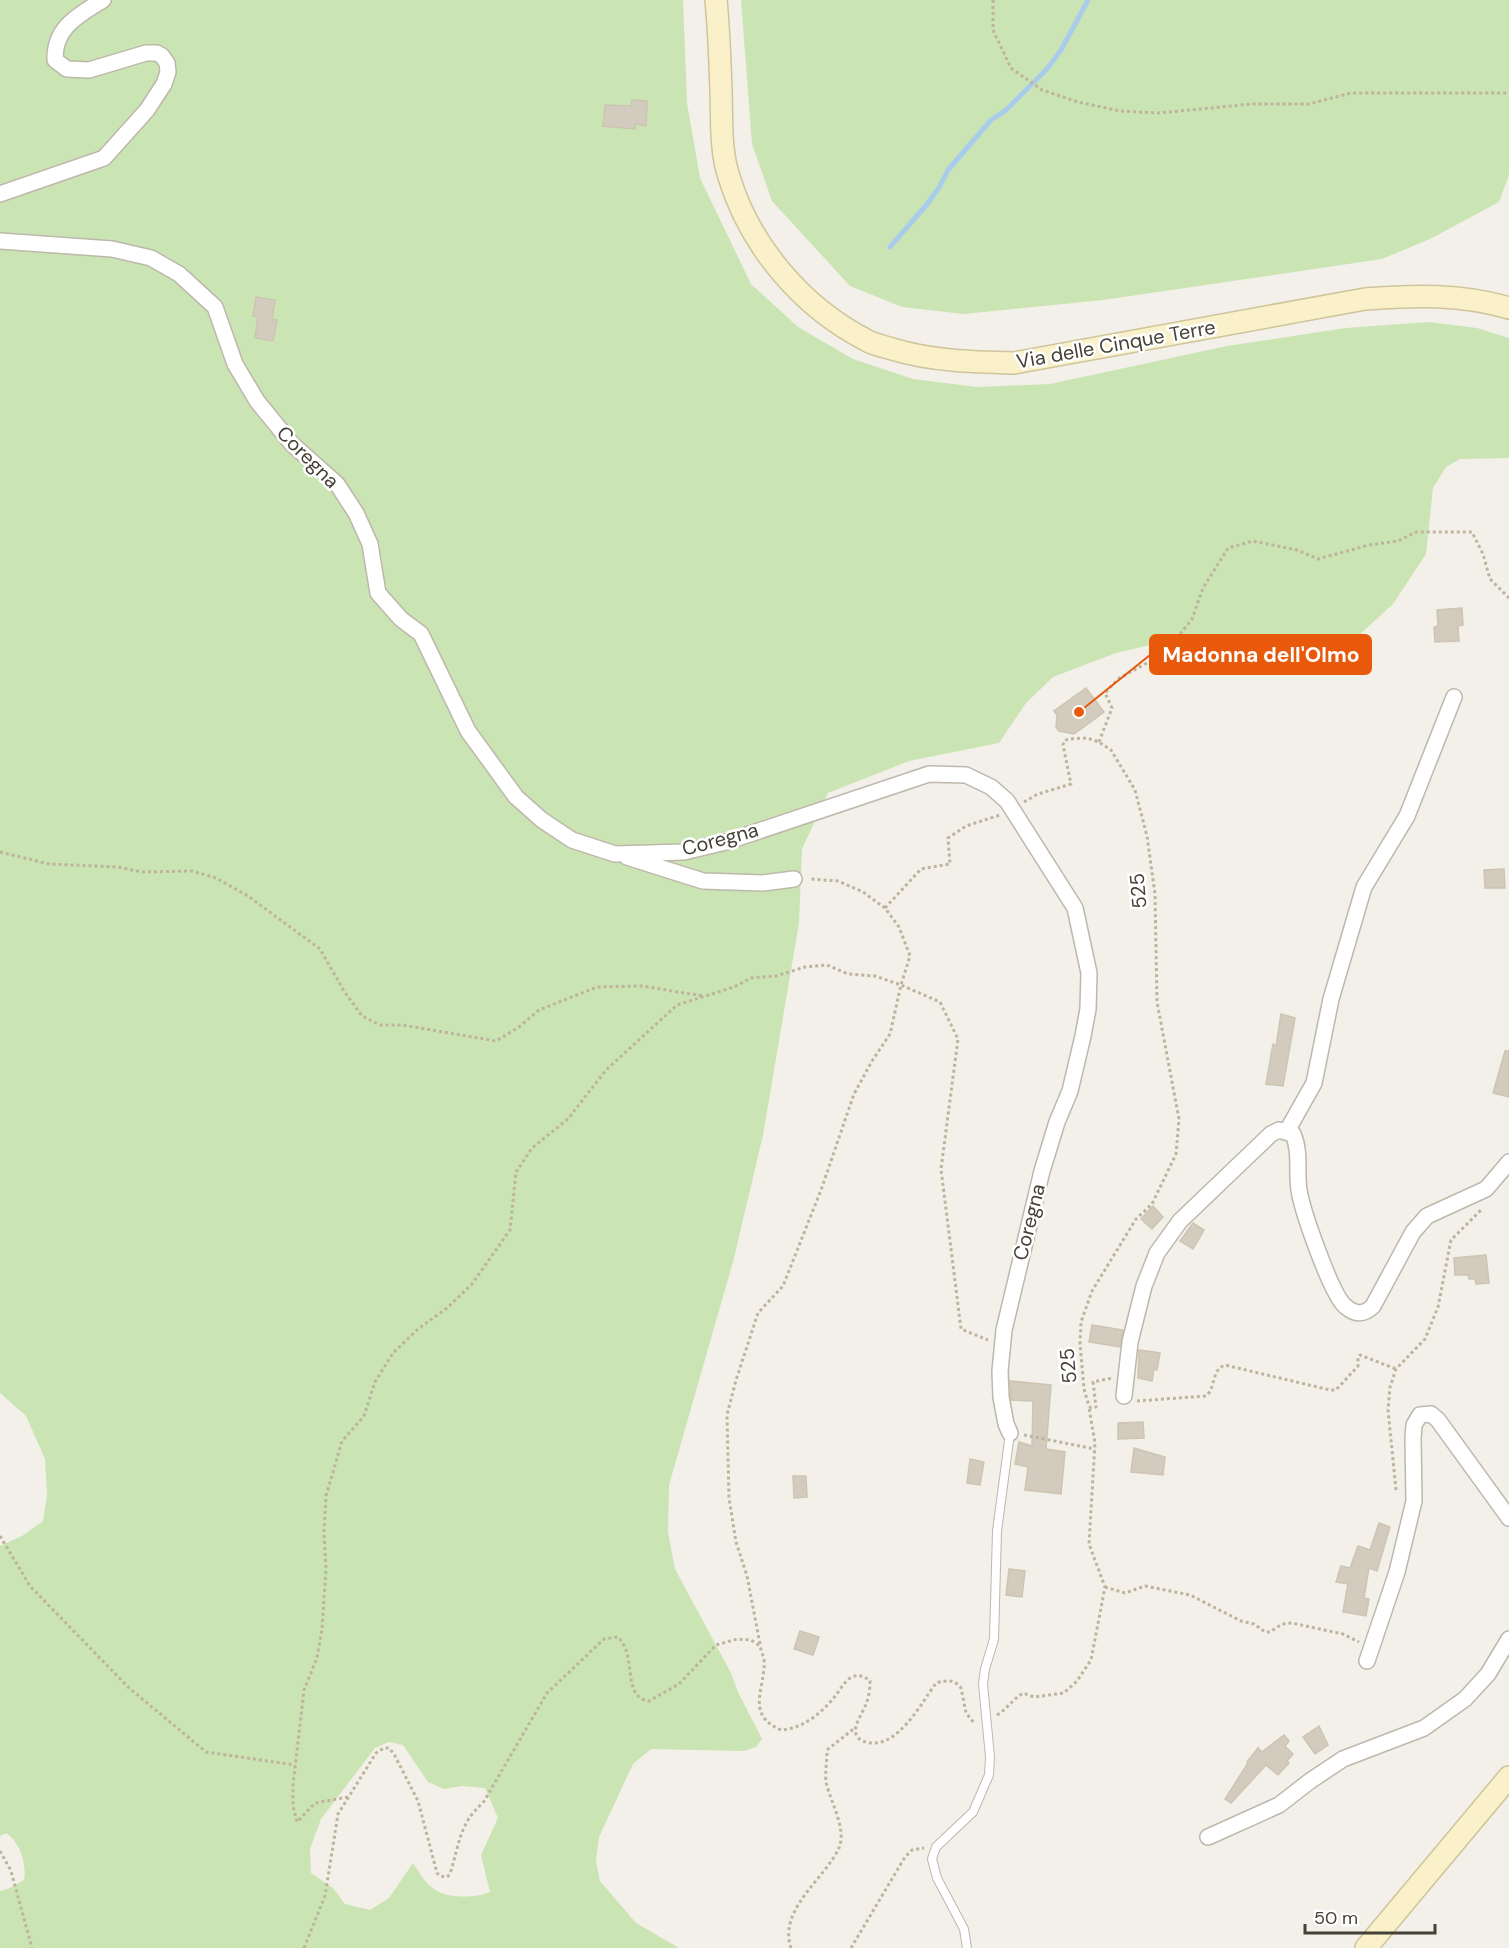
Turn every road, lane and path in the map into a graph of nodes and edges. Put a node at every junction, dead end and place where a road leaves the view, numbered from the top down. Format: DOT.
graph roads {
  1 [pos="103,0"];
  2 [pos="716,0"];
  3 [pos="993,0"];
  4 [pos="1509,93"];
  5 [pos="0,194"];
  6 [pos="0,241"];
  7 [pos="1509,308"];
  8 [pos="1509,598"];
  9 [pos="1454,697"];
  10 [pos="1099,742"];
  11 [pos="1013,809"];
  12 [pos="0,852"];
  13 [pos="615,854"];
  14 [pos="794,879"];
  15 [pos="885,908"];
  16 [pos="901,985"];
  17 [pos="704,996"];
  18 [pos="1287,1131"];
  19 [pos="1509,1162"];
  20 [pos="1484,1206"];
  21 [pos="1003,1346"];
  22 [pos="1396,1369"];
  23 [pos="1124,1396"];
  24 [pos="1089,1406"];
  25 [pos="1010,1433"];
  26 [pos="1095,1449"];
  27 [pos="1397,1500"];
  28 [pos="1509,1518"];
  29 [pos="0,1536"];
  30 [pos="1105,1587"];
  31 [pos="1509,1639"];
  32 [pos="760,1646"];
  33 [pos="1368,1656"];
  34 [pos="988,1722"];
  35 [pos="856,1727"];
  36 [pos="988,1732"];
  37 [pos="295,1765"];
  38 [pos="1509,1777"];
  39 [pos="348,1797"];
  40 [pos="1208,1837"];
  41 [pos="936,1847"];
  42 [pos="0,1851"];
  43 [pos="32,1948"];
  44 [pos="304,1948"];
  45 [pos="791,1948"];
  46 [pos="851,1948"];
  47 [pos="967,1948"];
  48 [pos="1366,1948"];
  1 -- 5 [label="street"];
  2 -- 7 [label="main road, Via delle Cinque Terre"];
  3 -- 4 [label="path"];
  6 -- 13 [label="street, Coregna"];
  8 -- 10 [label="path"];
  9 -- 18 [label="street"];
  10 -- 11 [label="path"];
  10 -- 24 [label="path, 525"];
  11 -- 13 [label="street, Coregna"];
  11 -- 15 [label="path"];
  11 -- 21 [label="street, Coregna"];
  12 -- 17 [label="path"];
  13 -- 14 [label="street"];
  14 -- 15 [label="path"];
  15 -- 16 [label="path"];
  16 -- 17 [label="path"];
  16 -- 21 [label="path"];
  16 -- 32 [label="path"];
  17 -- 37 [label="path"];
  18 -- 19 [label="street"];
  18 -- 23 [label="street"];
  20 -- 22 [label="path"];
  21 -- 25 [label="street, Coregna"];
  22 -- 23 [label="path, 525"];
  22 -- 27 [label="path"];
  23 -- 24 [label="path, 525"];
  24 -- 26 [label="path"];
  25 -- 26 [label="path"];
  25 -- 34 [label="lane"];
  26 -- 30 [label="path"];
  28 -- 33 [label="street"];
  29 -- 37 [label="path"];
  30 -- 33 [label="path"];
  30 -- 34 [label="path"];
  31 -- 40 [label="street"];
  32 -- 35 [label="path"];
  32 -- 39 [label="path"];
  34 -- 36 [label="lane"];
  35 -- 36 [label="path"];
  35 -- 45 [label="path"];
  36 -- 41 [label="lane"];
  37 -- 39 [label="path"];
  38 -- 48 [label="main road"];
  39 -- 44 [label="path"];
  41 -- 46 [label="path"];
  41 -- 47 [label="lane"];
  42 -- 43 [label="path"];
}
